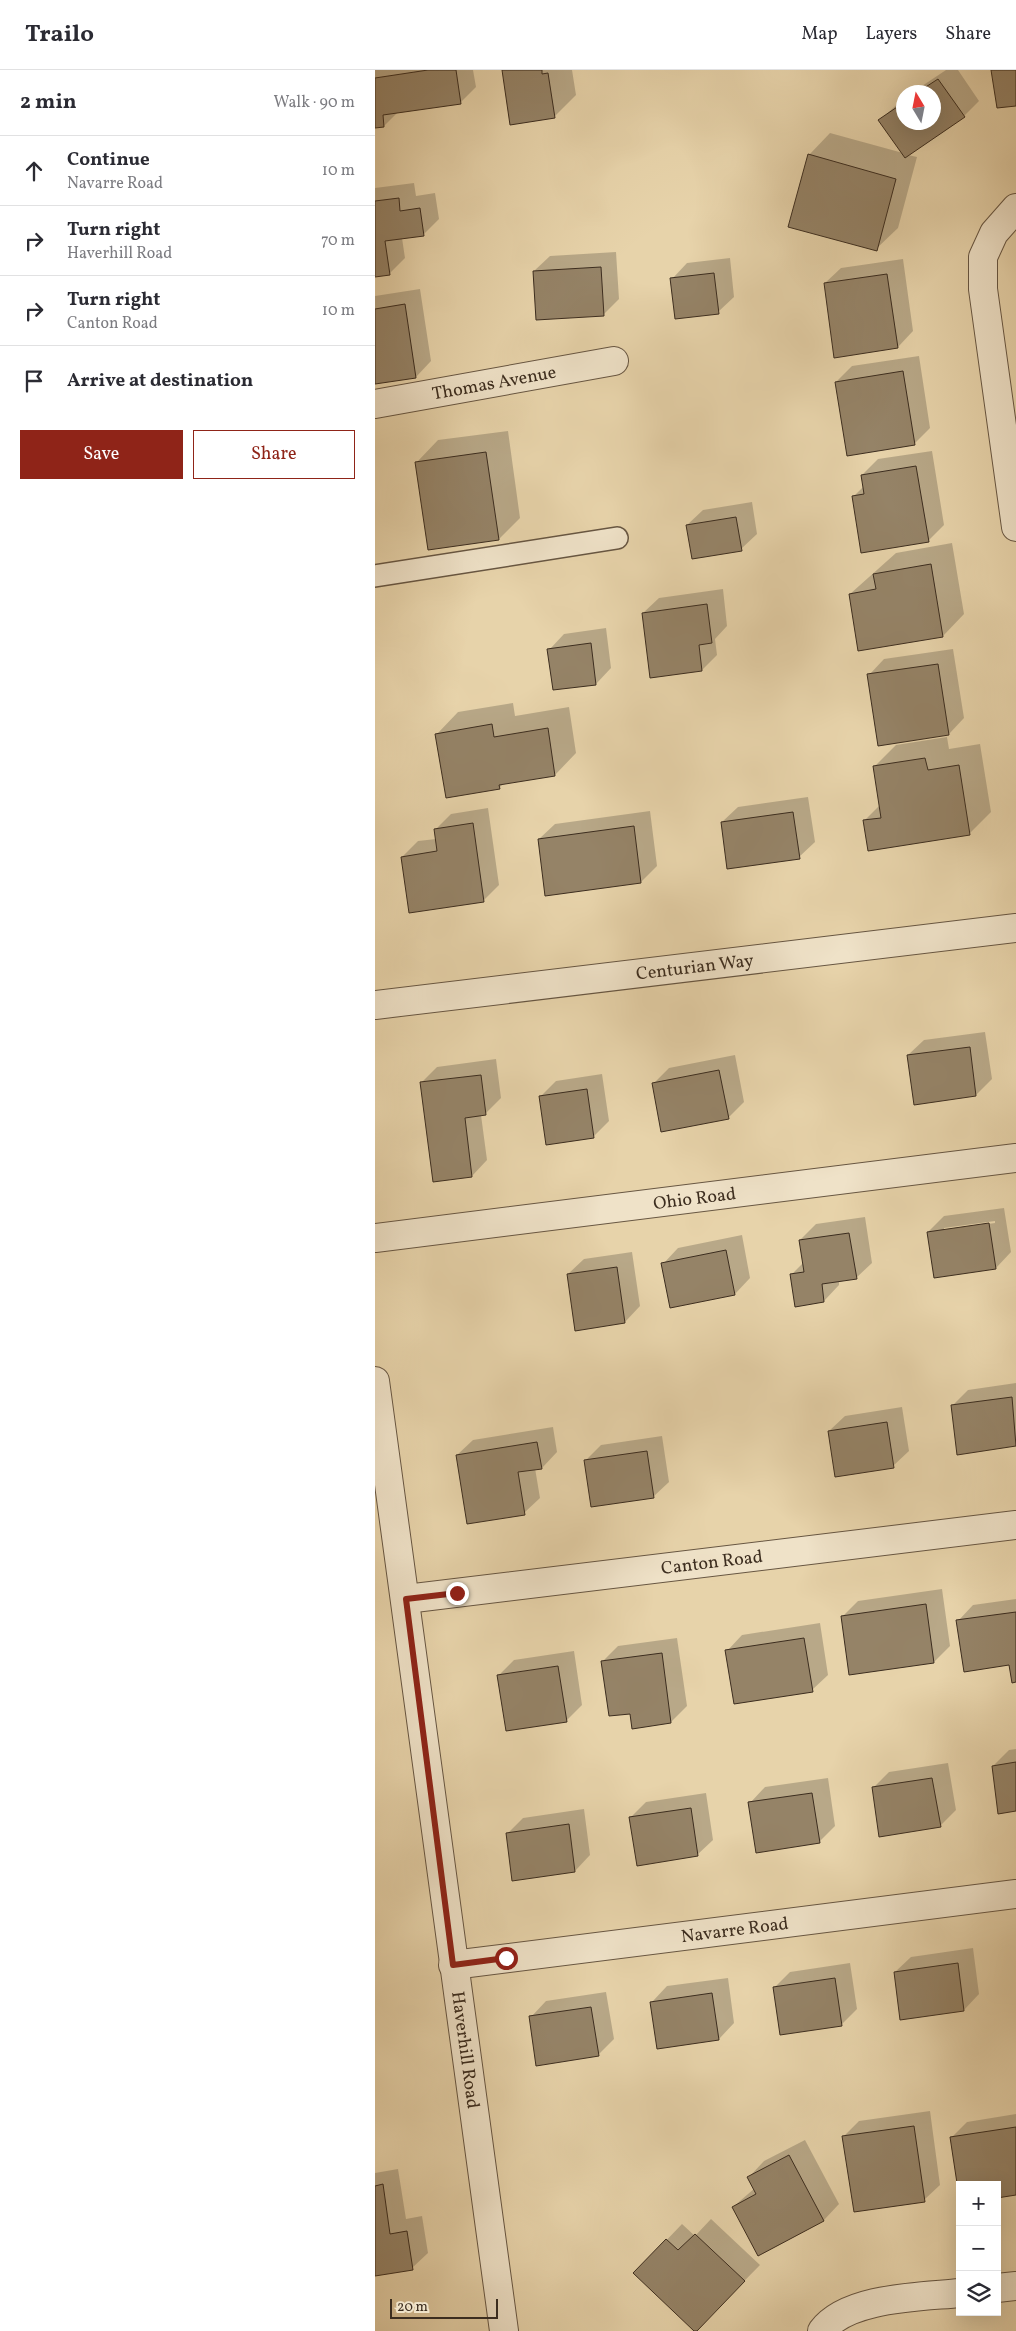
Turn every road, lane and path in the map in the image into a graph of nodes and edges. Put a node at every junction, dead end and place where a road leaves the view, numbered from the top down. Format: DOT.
graph roads {
  1 [pos="1016,208"];
  2 [pos="614,361"];
  3 [pos="375,404"];
  4 [pos="1016,527"];
  5 [pos="617,538"];
  6 [pos="375,576"];
  7 [pos="1016,928"];
  8 [pos="375,1005"];
  9 [pos="1016,1158"];
  10 [pos="375,1238"];
  11 [pos="375,1381"];
  12 [pos="1016,1525"];
  13 [pos="406,1599"];
  14 [pos="1016,1894"];
  15 [pos="453,1965"];
  16 [pos="1016,2286"];
  17 [pos="1001,2288"];
  18 [pos="956,2293"];
  19 [pos="504,2331"];
  20 [pos="822,2331"];
  1 -- 4 [label="street"];
  2 -- 3 [label="street, Thomas Avenue"];
  5 -- 6 [label="lane"];
  7 -- 8 [label="street, Centurian Way"];
  9 -- 10 [label="street, Ohio Road"];
  11 -- 13 [label="street, Haverhill Road"];
  12 -- 13 [label="street, Canton Road"];
  13 -- 15 [label="street, Haverhill Road"];
  14 -- 15 [label="street, Navarre Road"];
  15 -- 19 [label="street, Haverhill Road"];
  16 -- 17 [label="street"];
  18 -- 20 [label="street"];
}
